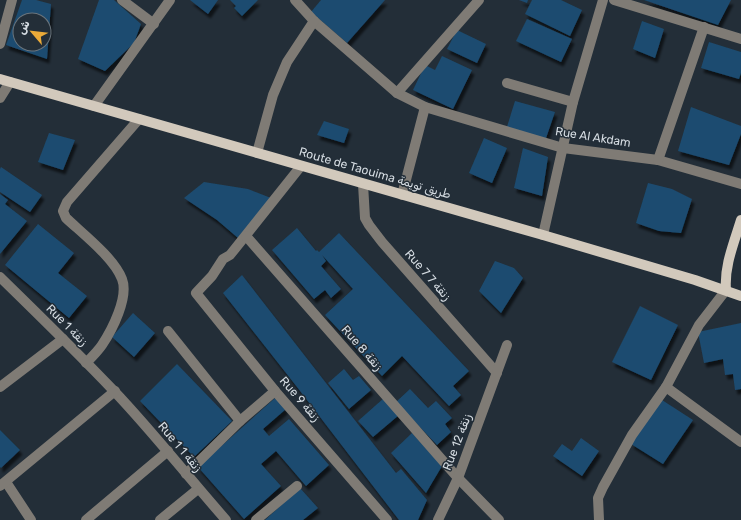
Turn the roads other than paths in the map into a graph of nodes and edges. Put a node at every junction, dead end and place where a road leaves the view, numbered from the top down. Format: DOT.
graph roads {
  1 [pos="12,0"];
  2 [pos="122,0"];
  3 [pos="170,0"];
  4 [pos="479,0"];
  5 [pos="604,0"];
  6 [pos="614,0"];
  7 [pos="302,2"];
  8 [pos="314,21"];
  9 [pos="154,24"];
  10 [pos="704,27"];
  11 [pos="741,39"];
  12 [pos="0,44"];
  13 [pos="0,79"];
  14 [pos="10,82"];
  15 [pos="507,84"];
  16 [pos="397,93"];
  17 [pos="0,98"];
  18 [pos="573,102"];
  19 [pos="94,106"];
  20 [pos="425,107"];
  21 [pos="139,119"];
  22 [pos="563,148"];
  23 [pos="256,153"];
  24 [pos="658,160"];
  25 [pos="302,166"];
  26 [pos="364,184"];
  27 [pos="741,184"];
  28 [pos="402,195"];
  29 [pos="741,220"];
  30 [pos="543,235"];
  31 [pos="246,236"];
  32 [pos="0,277"];
  33 [pos="726,290"];
  34 [pos="741,296"];
  35 [pos="168,331"];
  36 [pos="63,339"];
  37 [pos="507,345"];
  38 [pos="86,363"];
  39 [pos="497,373"];
  40 [pos="0,387"];
  41 [pos="666,387"];
  42 [pos="115,391"];
  43 [pos="275,391"];
  44 [pos="240,420"];
  45 [pos="741,442"];
  46 [pos="168,451"];
  47 [pos="186,474"];
  48 [pos="458,478"];
  49 [pos="3,484"];
  50 [pos="297,486"];
  51 [pos="198,489"];
  52 [pos="381,518"];
  53 [pos="88,519"];
  54 [pos="31,520"];
  55 [pos="160,520"];
  56 [pos="226,520"];
  57 [pos="256,520"];
  58 [pos="438,520"];
  59 [pos="499,520"];
  60 [pos="599,520"];
  1 -- 12 [label="street"];
  2 -- 9 [label="street"];
  3 -- 9 [label="street"];
  4 -- 16 [label="street"];
  5 -- 18 [label="street"];
  6 -- 10 [label="street"];
  7 -- 8 [label="street, Rue Al Akdam"];
  8 -- 16 [label="street, Rue Al Akdam"];
  8 -- 23 [label="street"];
  9 -- 19 [label="street"];
  10 -- 11 [label="street"];
  10 -- 24 [label="street"];
  13 -- 14 [label="main road, Route de Taouima طريق تويمة"];
  14 -- 17 [label="street"];
  14 -- 19 [label="main road, Route de Taouima طريق تويمة"];
  15 -- 18 [label="street"];
  16 -- 20 [label="street, Rue Al Akdam"];
  18 -- 22 [label="street"];
  19 -- 21 [label="main road, Route de Taouima طريق تويمة"];
  20 -- 22 [label="street, Rue Al Akdam"];
  20 -- 28 [label="street"];
  21 -- 23 [label="main road, Route de Taouima طريق تويمة"];
  21 -- 38 [label="street"];
  22 -- 24 [label="street, Rue Al Akdam"];
  22 -- 30 [label="street"];
  23 -- 25 [label="main road, Route de Taouima طريق تويمة"];
  24 -- 27 [label="street, Rue Al Akdam"];
  25 -- 26 [label="main road, Route de Taouima طريق تويمة"];
  25 -- 31 [label="street"];
  26 -- 28 [label="main road, Route de Taouima طريق تويمة"];
  26 -- 39 [label="street, Rue 7 زنقة 7"];
  28 -- 30 [label="main road, Route de Taouima طريق تويمة"];
  29 -- 33 [label="main road"];
  30 -- 33 [label="main road, Route de Taouima طريق تويمة"];
  31 -- 43 [label="street, Rue 9 زنقة"];
  31 -- 48 [label="street, Rue 8 زنقة"];
  32 -- 36 [label="street, Rue 1 زنقة"];
  33 -- 34 [label="main road, Route de Taouima طريق تويمة"];
  33 -- 41 [label="street"];
  35 -- 44 [label="street"];
  36 -- 38 [label="street, Rue 1 زنقة"];
  36 -- 40 [label="street"];
  37 -- 39 [label="street, Rue 12 زنقة"];
  38 -- 42 [label="street, Rue 1 زنقة"];
  39 -- 48 [label="street, Rue 12 زنقة"];
  41 -- 45 [label="street"];
  41 -- 60 [label="street"];
  42 -- 46 [label="street, Rue 1 زنقة 1"];
  42 -- 49 [label="street"];
  43 -- 44 [label="street"];
  43 -- 52 [label="street, Rue 9 زنقة"];
  44 -- 47 [label="street"];
  46 -- 47 [label="street, Rue 1 زنقة 1"];
  46 -- 53 [label="street"];
  47 -- 51 [label="street, Rue 1 زنقة 1"];
  48 -- 58 [label="street, Rue 12 زنقة"];
  48 -- 59 [label="street, Rue 8 زنقة"];
  49 -- 54 [label="street"];
  50 -- 57 [label="street"];
  51 -- 55 [label="street"];
  51 -- 56 [label="street, Rue 1 زنقة 1"];
}
